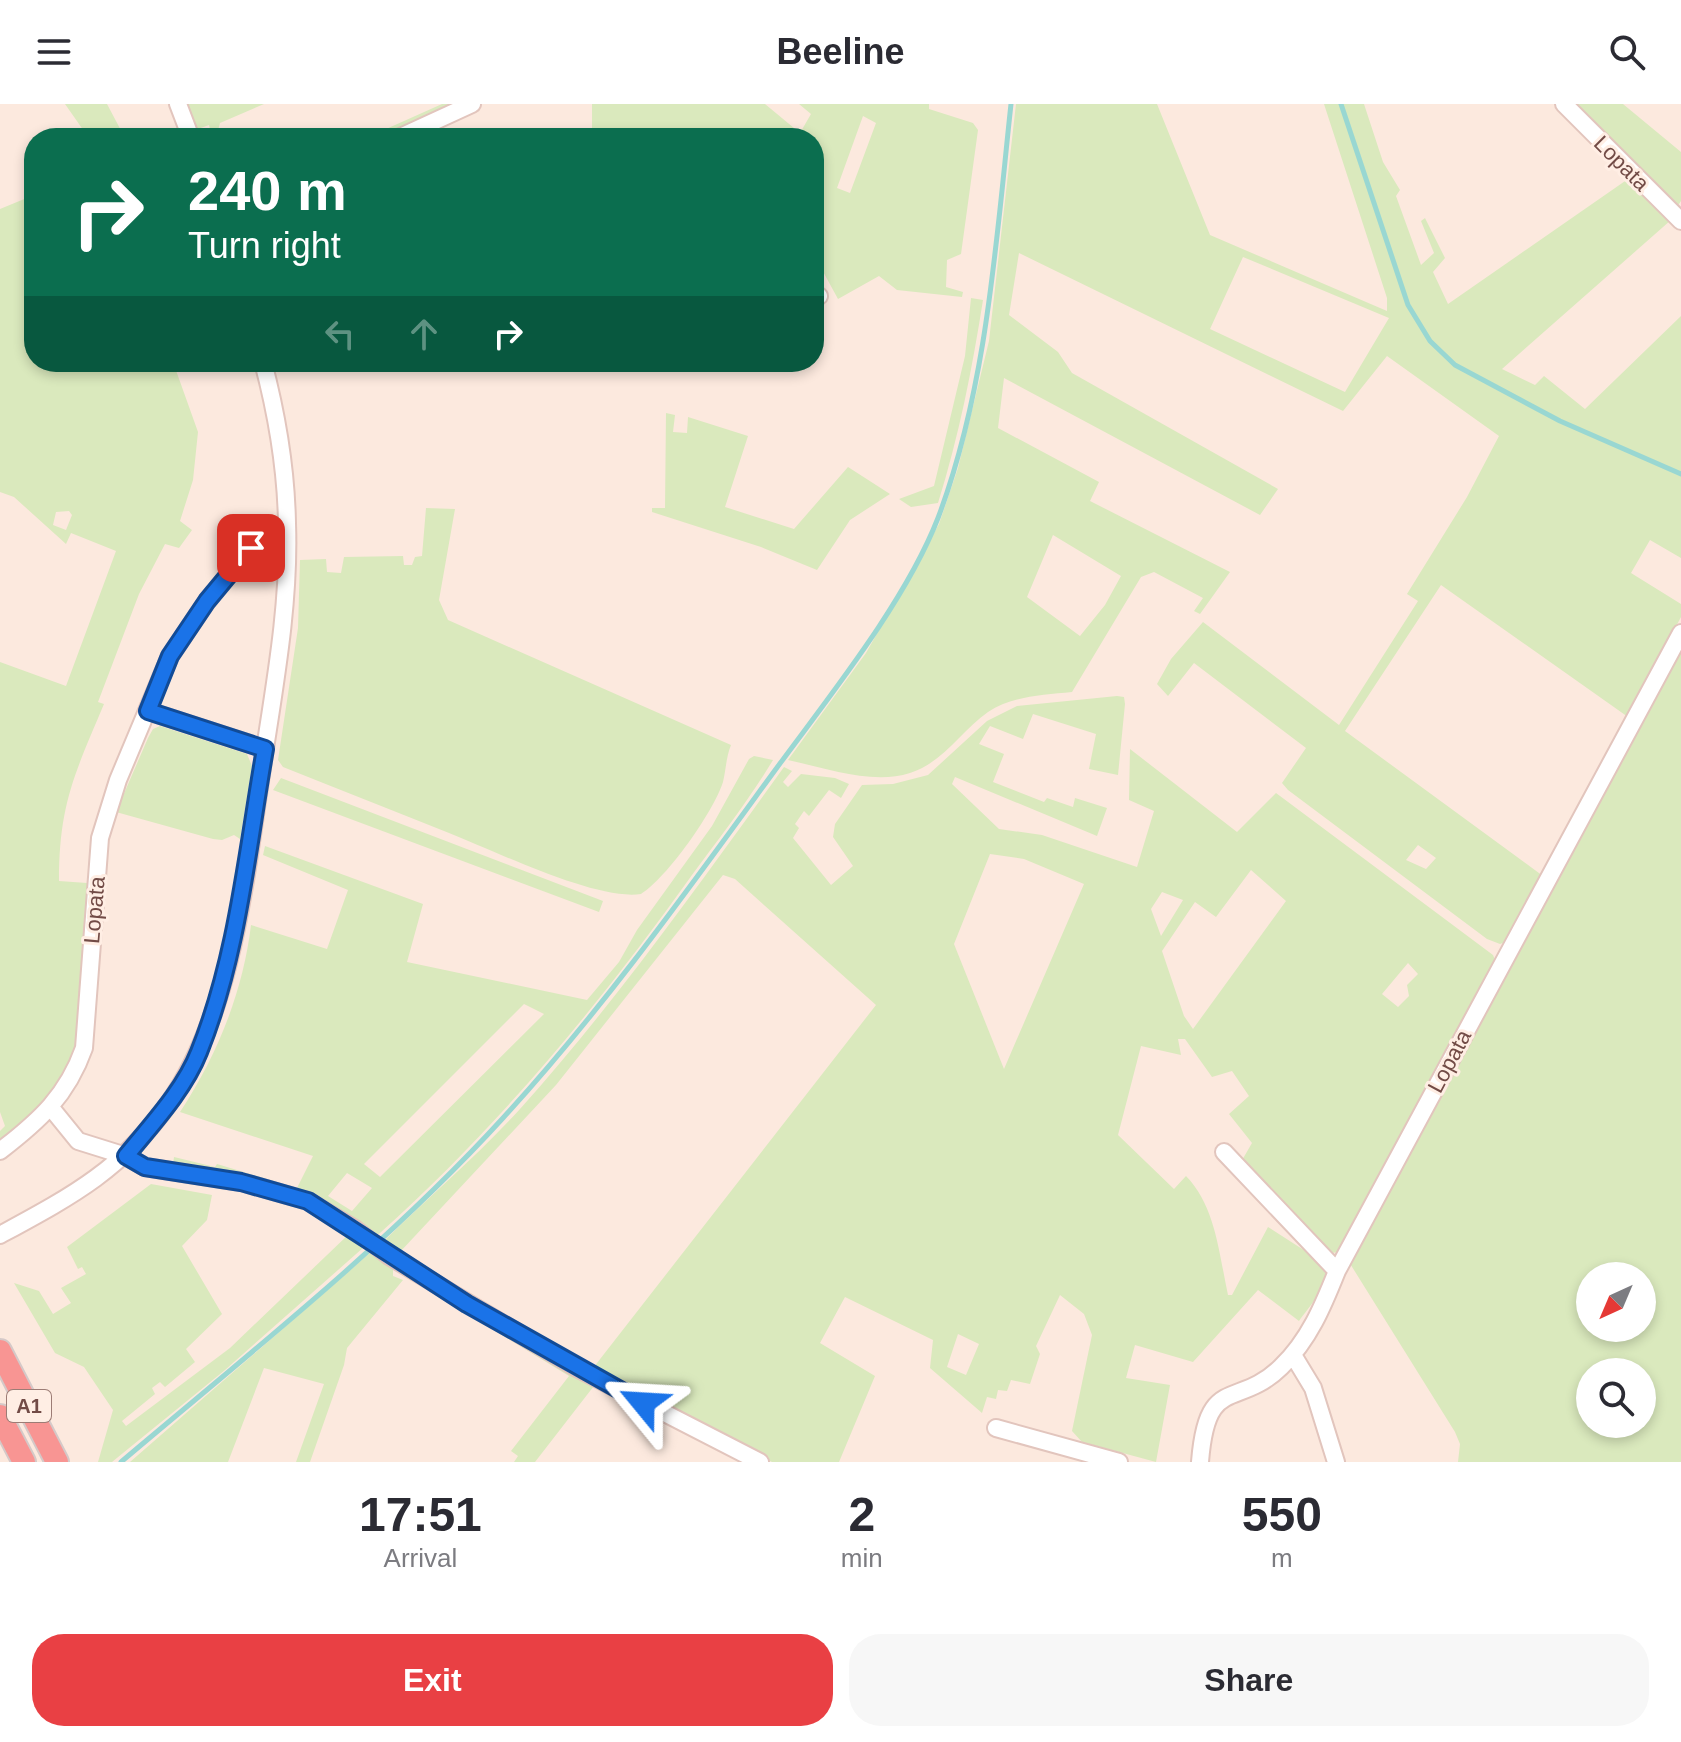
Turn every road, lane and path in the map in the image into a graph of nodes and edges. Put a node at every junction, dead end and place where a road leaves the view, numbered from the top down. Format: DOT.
graph roads {
  1 [pos="178,104"];
  2 [pos="472,104"];
  3 [pos="1564,104"];
  4 [pos="187,128"];
  5 [pos="420,128"];
  6 [pos="1681,221"];
  7 [pos="266,372"];
  8 [pos="251,548"];
  9 [pos="1681,633"];
  10 [pos="148,711"];
  11 [pos="265,749"];
  12 [pos="52,1109"];
  13 [pos="0,1151"];
  14 [pos="1224,1152"];
  15 [pos="126,1156"];
  16 [pos="0,1235"];
  17 [pos="1337,1271"];
  18 [pos="0,1351"];
  19 [pos="1293,1355"];
  20 [pos="0,1416"];
  21 [pos="996,1428"];
  22 [pos="24,1462"];
  23 [pos="57,1462"];
  24 [pos="760,1462"];
  25 [pos="1119,1462"];
  26 [pos="1200,1462"];
  27 [pos="1336,1462"];
  1 -- 4 [label="street"];
  2 -- 5 [label="street"];
  3 -- 6 [label="street, Lopata"];
  7 -- 11 [label="street"];
  8 -- 10 [label="street, Lopata"];
  9 -- 17 [label="street, Lopata"];
  10 -- 11 [label="street"];
  10 -- 12 [label="street, Lopata"];
  11 -- 15 [label="street"];
  12 -- 13 [label="street, Lopata"];
  12 -- 15 [label="street"];
  14 -- 17 [label="street"];
  15 -- 16 [label="street"];
  15 -- 24 [label="street"];
  17 -- 19 [label="street, Lopata"];
  18 -- 23 [label="highway, A1"];
  19 -- 26 [label="street, Lopata"];
  19 -- 27 [label="street"];
  20 -- 22 [label="highway, A1"];
  21 -- 25 [label="street"];
}
